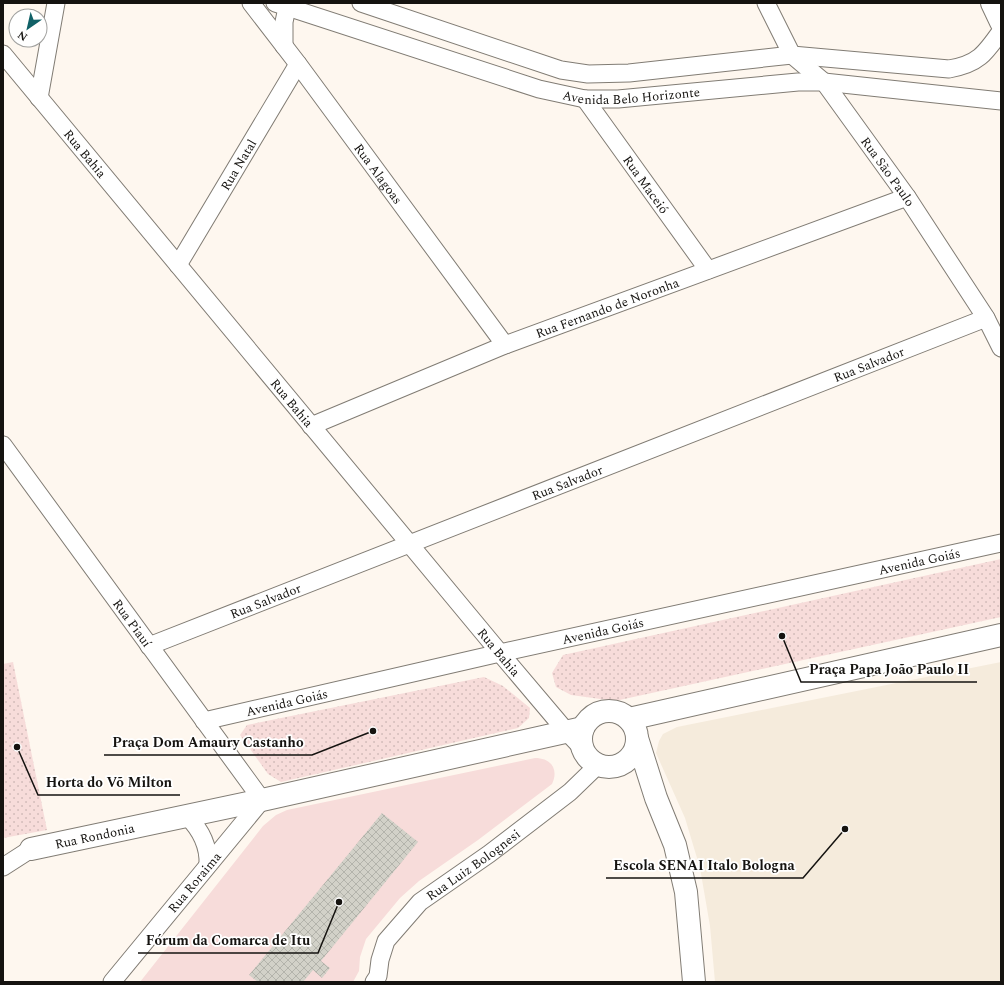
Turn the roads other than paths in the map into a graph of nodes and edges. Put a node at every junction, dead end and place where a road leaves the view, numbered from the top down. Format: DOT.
graph roads {
  1 [pos="56,3"];
  2 [pos="251,3"];
  3 [pos="361,3"];
  4 [pos="766,3"];
  5 [pos="283,4"];
  6 [pos="998,15"];
  7 [pos="284,46"];
  8 [pos="3,54"];
  9 [pos="792,55"];
  10 [pos="298,64"];
  11 [pos="561,70"];
  12 [pos="612,73"];
  13 [pos="824,82"];
  14 [pos="558,93"];
  15 [pos="40,98"];
  16 [pos="585,99"];
  17 [pos="618,99"];
  18 [pos="1001,101"];
  19 [pos="907,197"];
  20 [pos="178,265"];
  21 [pos="708,270"];
  22 [pos="986,318"];
  23 [pos="505,346"];
  24 [pos="1001,348"];
  25 [pos="311,426"];
  26 [pos="3,445"];
  27 [pos="1001,543"];
  28 [pos="410,544"];
  29 [pos="1001,635"];
  30 [pos="149,646"];
  31 [pos="500,653"];
  32 [pos="629,718"];
  33 [pos="204,721"];
  34 [pos="574,730"];
  35 [pos="531,738"];
  36 [pos="638,738"];
  37 [pos="595,760"];
  38 [pos="656,798"];
  39 [pos="262,800"];
  40 [pos="187,816"];
  41 [pos="31,849"];
  42 [pos="3,854"];
  43 [pos="208,865"];
  44 [pos="3,867"];
  45 [pos="112,982"];
  46 [pos="374,982"];
  47 [pos="694,982"];
  1 -- 15 [label="street"];
  2 -- 7 [label="street, Rua Alagoas"];
  3 -- 11 [label="street, Avenida Belo Horizonte"];
  4 -- 9 [label="street, Rua São Paulo"];
  5 -- 7 [label="street"];
  5 -- 14 [label="street, Avenida Belo Horizonte"];
  6 -- 9 [label="street, Avenida Belo Horizonte"];
  7 -- 10 [label="street, Rua Alagoas"];
  8 -- 15 [label="street, Rua Bahia"];
  9 -- 12 [label="street, Avenida Belo Horizonte"];
  9 -- 13 [label="street, Rua São Paulo"];
  10 -- 20 [label="street, Rua Natal"];
  10 -- 23 [label="street, Rua Alagoas"];
  11 -- 12 [label="street, Avenida Belo Horizonte"];
  11 -- 14 [label="street"];
  12 -- 17 [label="street"];
  13 -- 17 [label="street, Avenida Belo Horizonte"];
  13 -- 18 [label="street, Avenida Belo Horizonte"];
  13 -- 19 [label="street, Rua São Paulo"];
  14 -- 16 [label="street, Avenida Belo Horizonte"];
  15 -- 20 [label="street, Rua Bahia"];
  16 -- 17 [label="street, Avenida Belo Horizonte"];
  16 -- 21 [label="street, Rua Maceió"];
  19 -- 21 [label="street, Rua Fernando de Noronha"];
  19 -- 22 [label="street, Rua São Paulo"];
  20 -- 25 [label="street, Rua Bahia"];
  21 -- 23 [label="street, Rua Fernando de Noronha"];
  22 -- 24 [label="street, Rua São Paulo"];
  22 -- 28 [label="street, Rua Salvador"];
  23 -- 25 [label="street, Rua Fernando de Noronha"];
  25 -- 28 [label="street, Rua Bahia"];
  26 -- 30 [label="street, Rua Piauí"];
  27 -- 31 [label="street, Avenida Goiás"];
  28 -- 30 [label="street, Rua Salvador"];
  28 -- 31 [label="street, Rua Bahia"];
  29 -- 32 [label="street"];
  30 -- 33 [label="street, Rua Piauí"];
  31 -- 33 [label="street, Avenida Goiás"];
  31 -- 34 [label="street, Rua Bahia"];
  32 -- 34 [label="street"];
  32 -- 36 [label="street"];
  33 -- 39 [label="street, Rua Piauí"];
  34 -- 35 [label="street"];
  34 -- 37 [label="street"];
  35 -- 37 [label="street"];
  35 -- 39 [label="street"];
  36 -- 37 [label="street"];
  36 -- 38 [label="street"];
  37 -- 38 [label="street"];
  37 -- 46 [label="street, Rua Luiz Bolognesi"];
  38 -- 47 [label="street"];
  39 -- 40 [label="street"];
  39 -- 43 [label="street, Rua Roraima"];
  40 -- 41 [label="street, Rua Rondonia"];
  40 -- 43 [label="street"];
  41 -- 42 [label="street, Rua Rondonia"];
  41 -- 44 [label="street"];
  43 -- 45 [label="street, Rua Roraima"];
}
